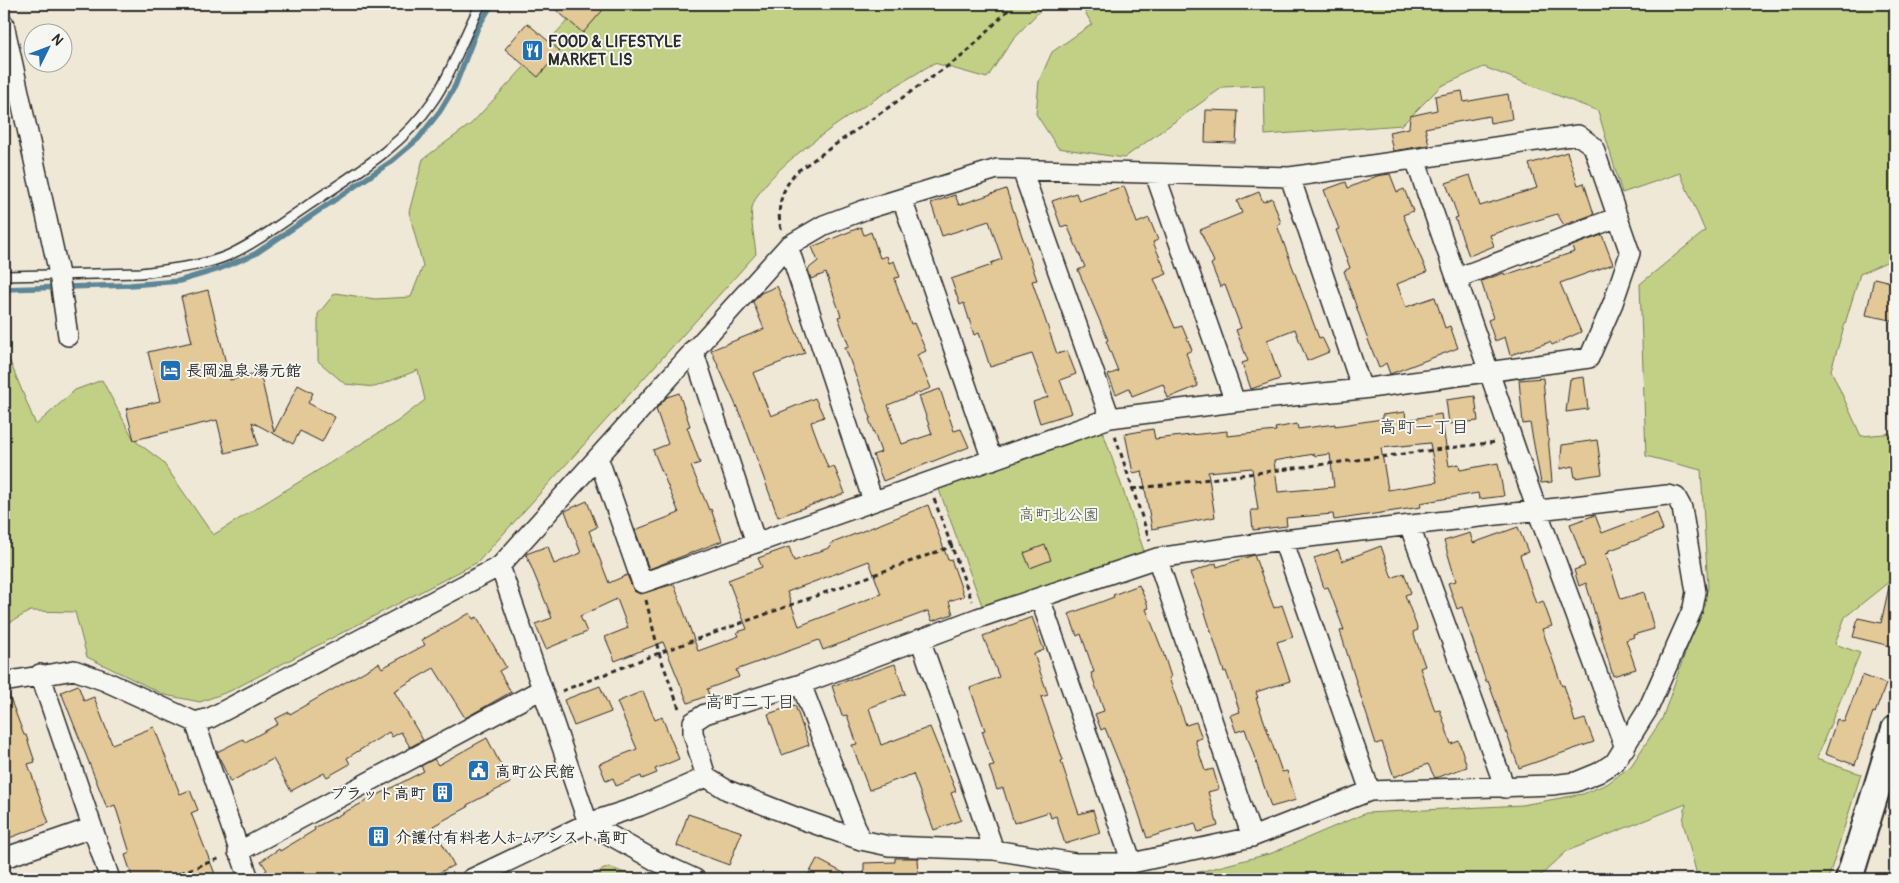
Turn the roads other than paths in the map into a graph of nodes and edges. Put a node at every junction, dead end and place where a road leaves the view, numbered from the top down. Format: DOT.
graph roads {
  1 [pos="481,4"];
  2 [pos="4,24"];
  3 [pos="1416,159"];
  4 [pos="1022,170"];
  5 [pos="1155,174"];
  6 [pos="1290,177"];
  7 [pos="902,199"];
  8 [pos="1618,217"];
  9 [pos="788,246"];
  10 [pos="59,274"];
  11 [pos="4,276"];
  12 [pos="1457,278"];
  13 [pos="68,336"];
  14 [pos="693,350"];
  15 [pos="1489,371"];
  16 [pos="1362,389"];
  17 [pos="1235,402"];
  18 [pos="1110,418"];
  19 [pos="598,457"];
  20 [pos="992,460"];
  21 [pos="873,502"];
  22 [pos="1537,510"];
  23 [pos="1410,527"];
  24 [pos="1283,540"];
  25 [pos="756,543"];
  26 [pos="1157,558"];
  27 [pos="500,566"];
  28 [pos="1040,598"];
  29 [pos="920,640"];
  30 [pos="40,674"];
  31 [pos="4,682"];
  32 [pos="801,684"];
  33 [pos="542,689"];
  34 [pos="194,722"];
  35 [pos="1895,729"];
  36 [pos="1624,748"];
  37 [pos="706,777"];
  38 [pos="1505,788"];
  39 [pos="1370,791"];
  40 [pos="588,824"];
  41 [pos="91,828"];
  42 [pos="1252,837"];
  43 [pos="861,840"];
  44 [pos="994,850"];
  45 [pos="238,852"];
  46 [pos="4,858"];
  47 [pos="1132,863"];
  48 [pos="110,879"];
  49 [pos="249,879"];
  50 [pos="471,879"];
  51 [pos="695,879"];
  52 [pos="1849,879"];
  1 -- 10 [label="lane"];
  2 -- 10 [label="street"];
  3 -- 6 [label="street"];
  3 -- 8 [label="street"];
  3 -- 12 [label="street"];
  4 -- 5 [label="street"];
  4 -- 7 [label="street"];
  4 -- 18 [label="street"];
  5 -- 6 [label="street"];
  5 -- 17 [label="street"];
  6 -- 16 [label="street"];
  7 -- 9 [label="street"];
  7 -- 20 [label="street"];
  8 -- 12 [label="street"];
  8 -- 15 [label="street"];
  9 -- 14 [label="street"];
  9 -- 21 [label="street"];
  10 -- 11 [label="lane"];
  10 -- 13 [label="street"];
  12 -- 15 [label="street"];
  14 -- 19 [label="street"];
  14 -- 25 [label="street"];
  15 -- 16 [label="street"];
  15 -- 22 [label="street"];
  16 -- 17 [label="street"];
  17 -- 18 [label="street"];
  18 -- 20 [label="street"];
  19 -- 25 [label="street"];
  19 -- 27 [label="street"];
  20 -- 21 [label="street"];
  21 -- 25 [label="street"];
  22 -- 23 [label="street"];
  22 -- 36 [label="street"];
  22 -- 36 [label="street"];
  23 -- 24 [label="street"];
  23 -- 38 [label="street"];
  24 -- 26 [label="street"];
  24 -- 39 [label="street"];
  26 -- 28 [label="street"];
  26 -- 42 [label="street"];
  27 -- 33 [label="street"];
  27 -- 34 [label="street"];
  28 -- 29 [label="street"];
  28 -- 47 [label="street"];
  29 -- 32 [label="street"];
  29 -- 44 [label="street"];
  30 -- 31 [label="street"];
  30 -- 34 [label="street"];
  30 -- 41 [label="street"];
  32 -- 37 [label="street"];
  32 -- 43 [label="street"];
  33 -- 40 [label="street"];
  33 -- 45 [label="street"];
  34 -- 45 [label="street"];
  35 -- 52 [label="main road"];
  36 -- 38 [label="street"];
  37 -- 40 [label="street"];
  37 -- 43 [label="street"];
  38 -- 39 [label="street"];
  39 -- 42 [label="street"];
  40 -- 50 [label="street"];
  40 -- 51 [label="street"];
  41 -- 46 [label="street"];
  41 -- 48 [label="street"];
  42 -- 47 [label="street"];
  43 -- 44 [label="street"];
  44 -- 47 [label="street"];
  45 -- 49 [label="street"];
}
